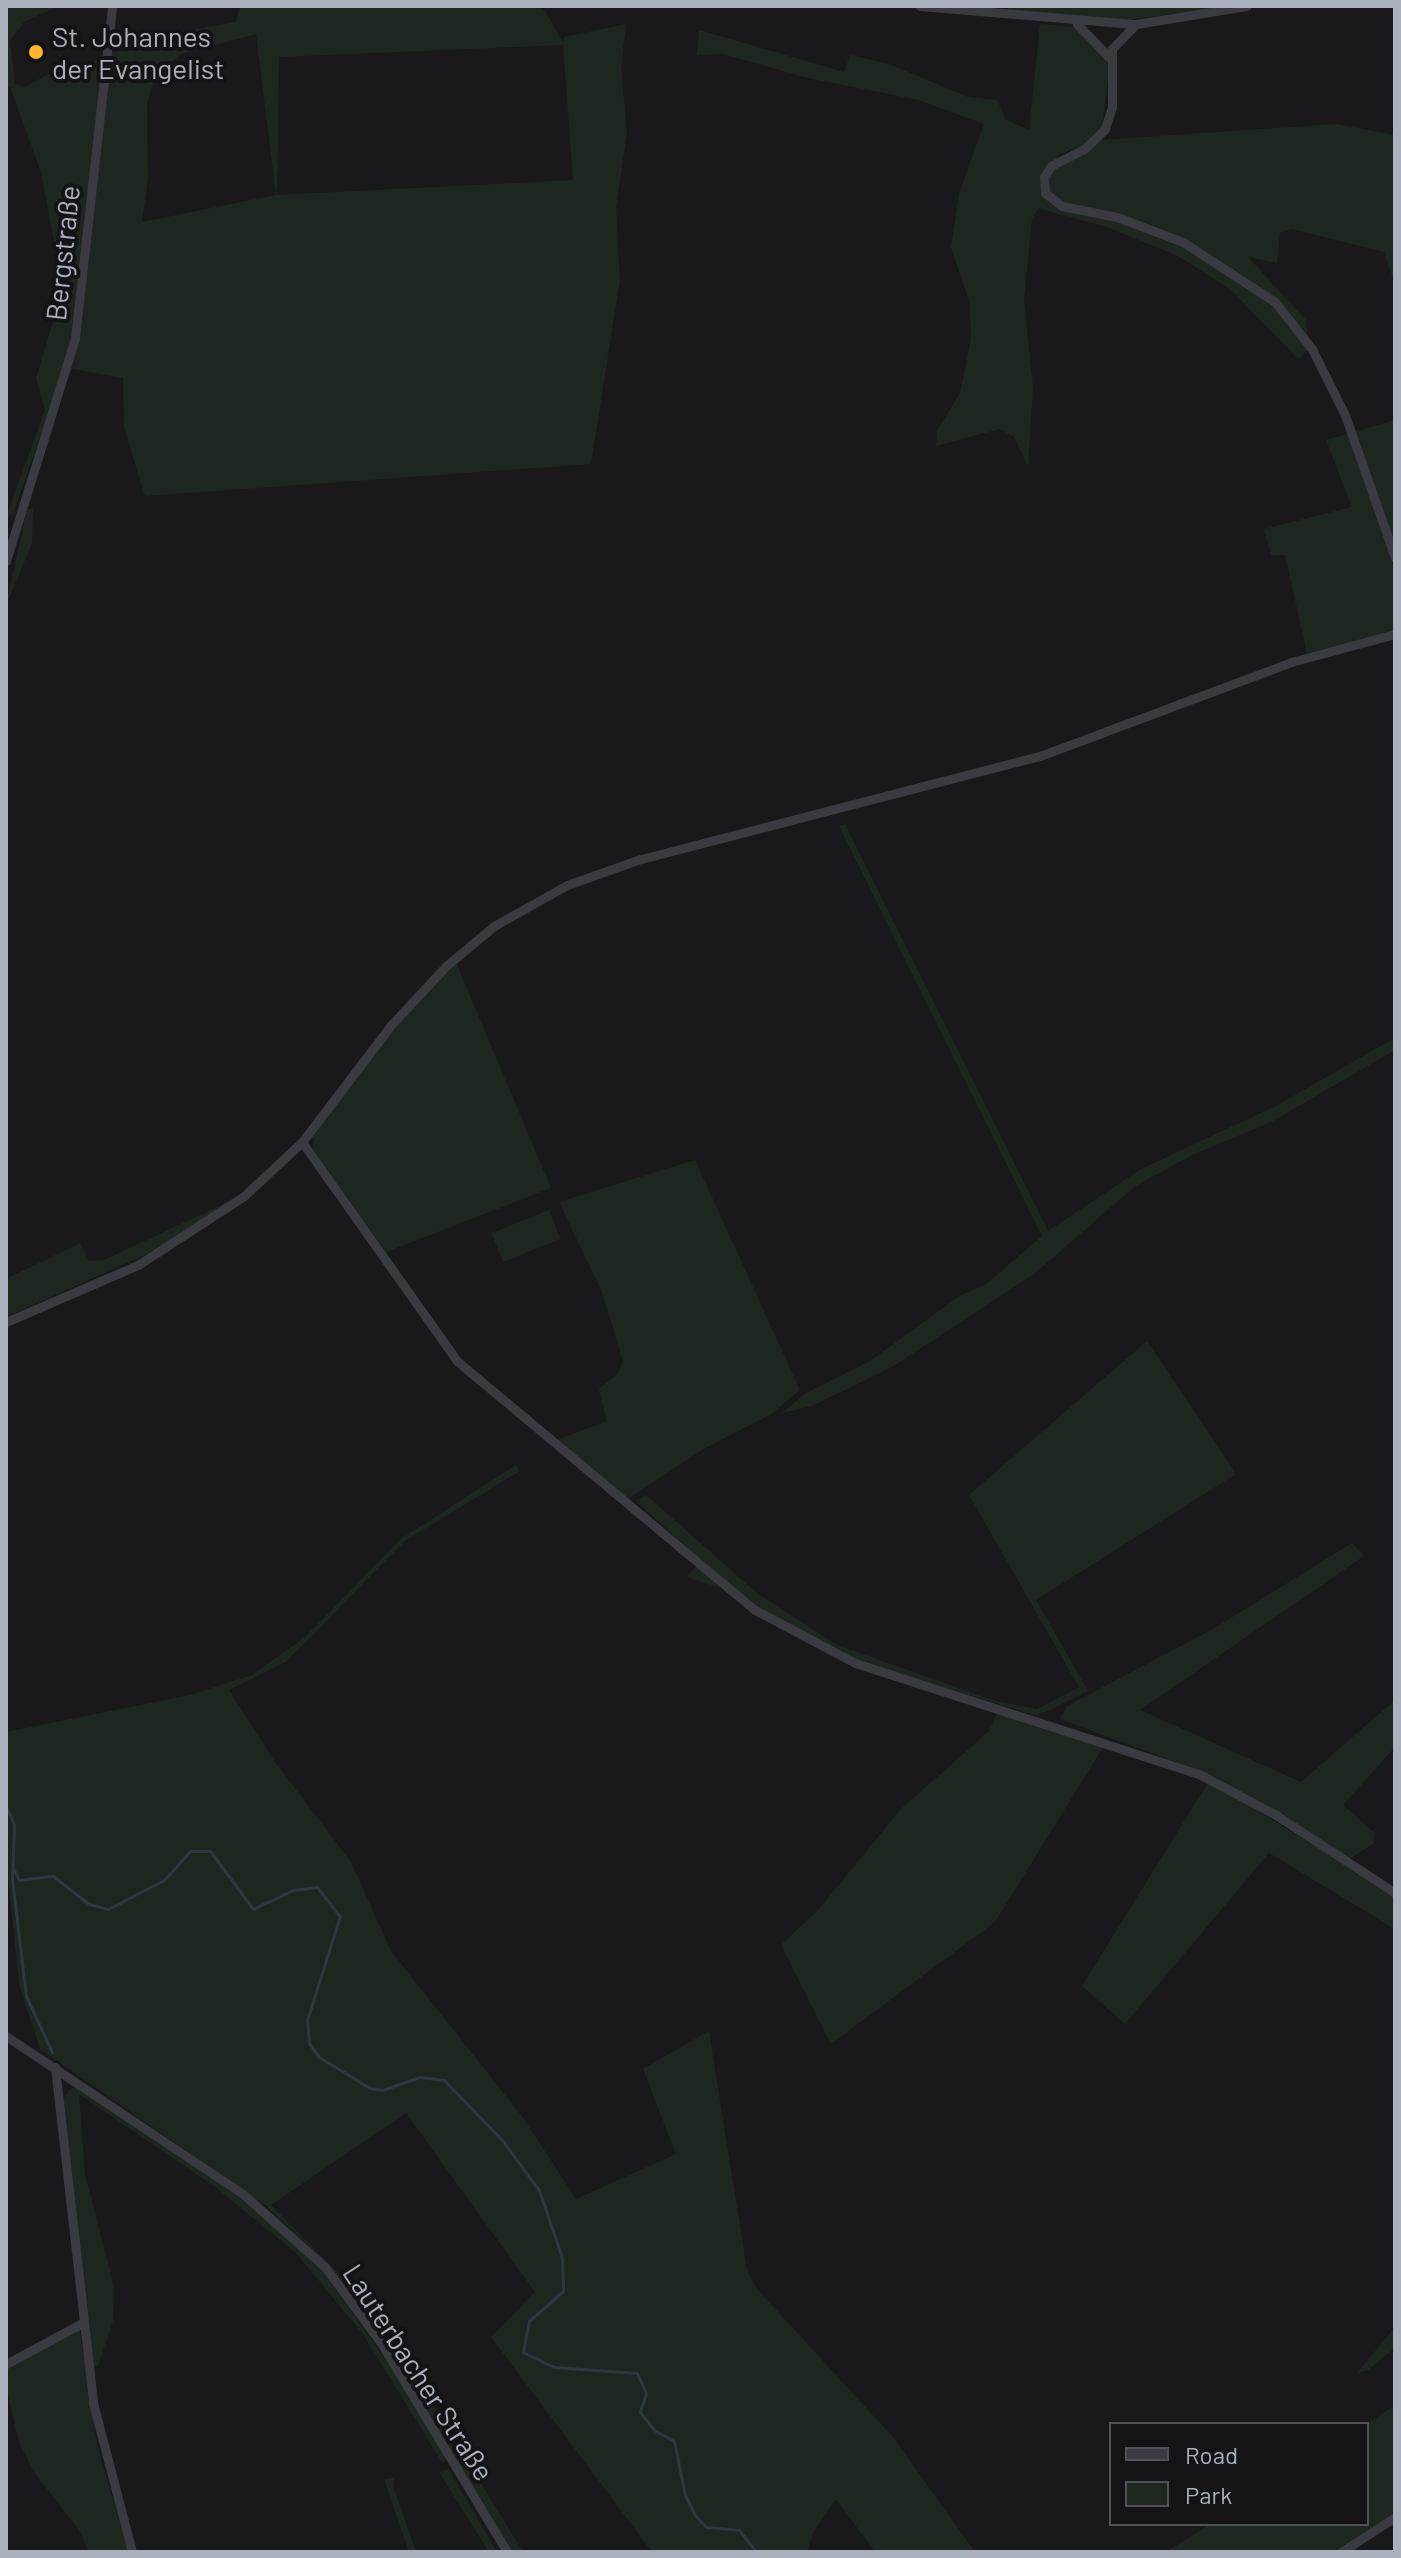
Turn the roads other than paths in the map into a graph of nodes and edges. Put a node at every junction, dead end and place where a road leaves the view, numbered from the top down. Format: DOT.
graph roads {
  1 [pos="112,6"];
  2 [pos="920,6"];
  3 [pos="1247,6"];
  4 [pos="1073,22"];
  5 [pos="1136,24"];
  6 [pos="1110,58"];
  7 [pos="1395,558"];
  8 [pos="6,561"];
  9 [pos="1395,634"];
  10 [pos="302,1142"];
  11 [pos="6,1322"];
  12 [pos="1395,1893"];
  13 [pos="6,2036"];
  14 [pos="55,2067"];
  15 [pos="82,2323"];
  16 [pos="6,2364"];
  17 [pos="1395,2517"];
  18 [pos="132,2552"];
  19 [pos="507,2552"];
  20 [pos="1341,2552"];
  1 -- 8 [label="street, Bergstraße"];
  2 -- 4 [label="street"];
  3 -- 5 [label="street"];
  4 -- 5 [label="street"];
  4 -- 6 [label="street"];
  5 -- 6 [label="street"];
  6 -- 7 [label="street"];
  9 -- 10 [label="street"];
  10 -- 11 [label="street"];
  10 -- 12 [label="street"];
  13 -- 14 [label="street, Lauterbacher Straße"];
  14 -- 15 [label="street"];
  14 -- 19 [label="street, Lauterbacher Straße"];
  15 -- 16 [label="street"];
  15 -- 18 [label="street"];
  17 -- 20 [label="street"];
}
